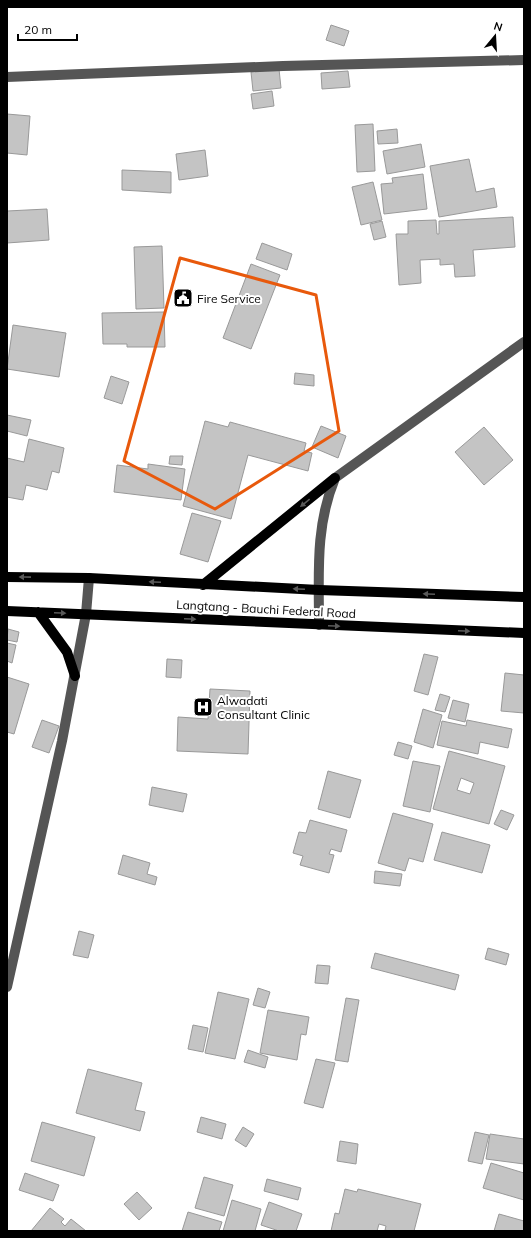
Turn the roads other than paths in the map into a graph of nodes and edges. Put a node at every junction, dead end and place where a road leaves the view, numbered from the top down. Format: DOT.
graph roads {
  1 [pos="524,60"];
  2 [pos="7,77"];
  3 [pos="524,342"];
  4 [pos="335,478"];
  5 [pos="7,577"];
  6 [pos="89,578"];
  7 [pos="203,584"];
  8 [pos="319,590"];
  9 [pos="524,597"];
  10 [pos="7,611"];
  11 [pos="38,612"];
  12 [pos="86,614"];
  13 [pos="318,625"];
  14 [pos="524,633"];
  15 [pos="75,676"];
  16 [pos="7,987"];
  1 -- 2 [label="street"];
  3 -- 4 [label="street"];
  4 -- 7 [label="main road, one-way"];
  4 -- 8 [label="street"];
  6 -- 5 [label="main road, Langtang - Bauchi Federal Road, one-way"];
  7 -- 6 [label="main road, Langtang - Bauchi Federal Road, one-way"];
  6 -- 12 [label="street"];
  8 -- 7 [label="main road, Langtang - Bauchi Federal Road, one-way"];
  9 -- 8 [label="main road, Langtang - Bauchi Federal Road, one-way"];
  8 -- 13 [label="street"];
  10 -- 11 [label="main road, Langtang - Bauchi Federal Road"];
  11 -- 12 [label="main road, Langtang - Bauchi Federal Road, one-way"];
  11 -- 15 [label="main road"];
  12 -- 13 [label="main road, Langtang - Bauchi Federal Road, one-way"];
  12 -- 15 [label="street"];
  13 -- 14 [label="main road, Langtang - Bauchi Federal Road, one-way"];
  15 -- 16 [label="street"];
}
